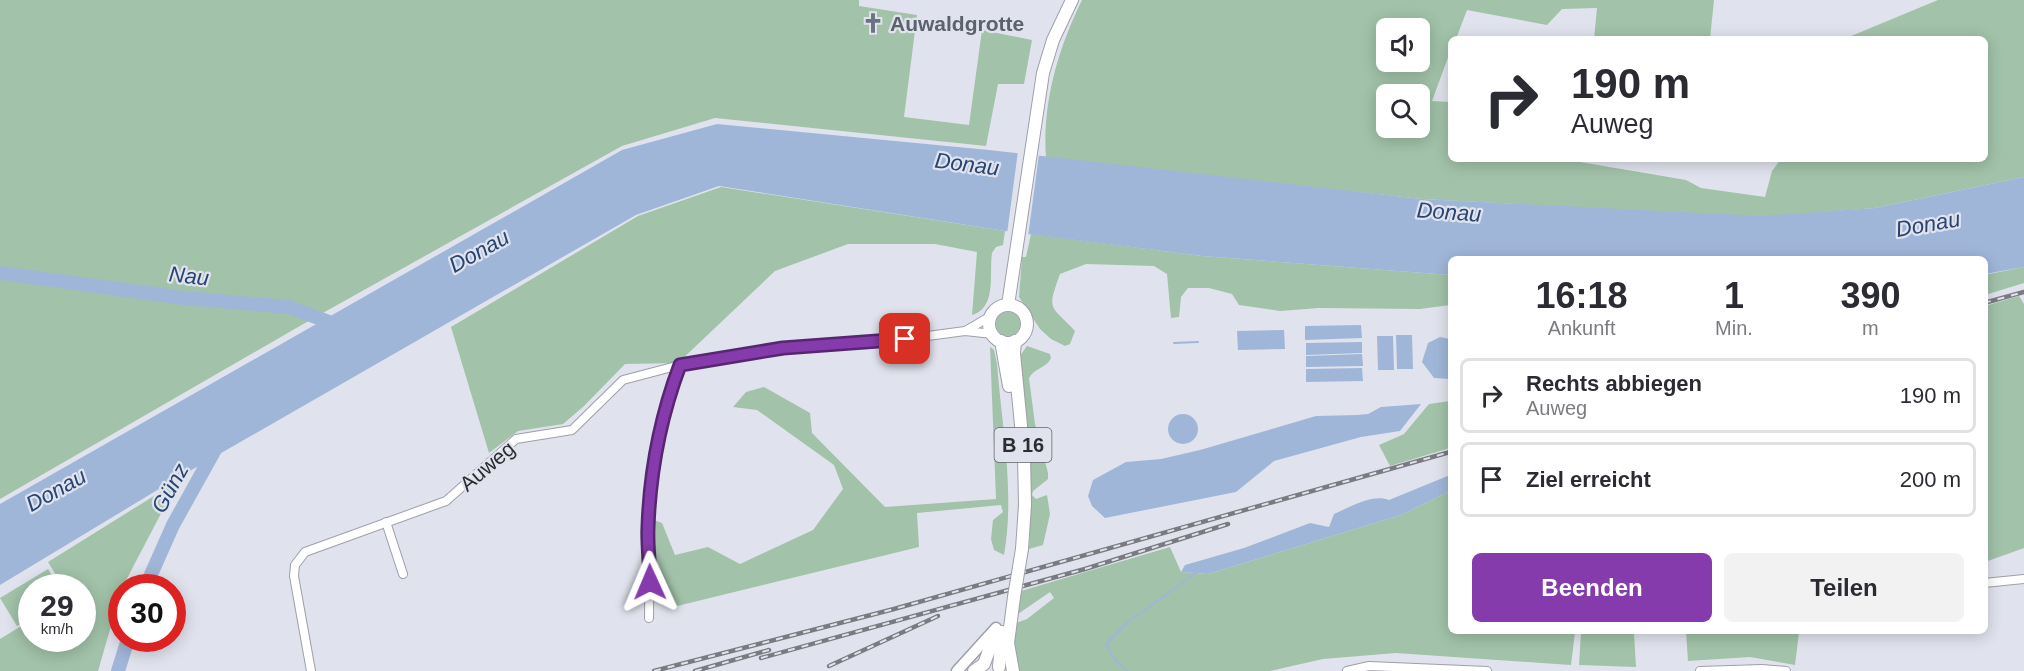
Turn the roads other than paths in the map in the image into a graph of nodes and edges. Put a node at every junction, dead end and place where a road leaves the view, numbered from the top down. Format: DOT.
graph roads {
  1 [pos="1072,0"];
  2 [pos="1008,305"];
  3 [pos="991,316"];
  4 [pos="965,331"];
  5 [pos="997,338"];
  6 [pos="1016,341"];
  7 [pos="680,365"];
  8 [pos="1015,369"];
  9 [pos="1011,399"];
  10 [pos="386,522"];
  11 [pos="1019,550"];
  12 [pos="403,574"];
  13 [pos="2024,579"];
  14 [pos="1988,583"];
  15 [pos="649,618"];
  16 [pos="1002,623"];
  17 [pos="979,667"];
  18 [pos="1001,669"];
  19 [pos="1776,670"];
  20 [pos="311,671"];
  21 [pos="957,671"];
  22 [pos="1013,671"];
  23 [pos="1347,671"];
  24 [pos="1487,671"];
  25 [pos="1700,671"];
  26 [pos="1786,671"];
  1 -- 2 [label="main road"];
  2 -- 3 [label="main road"];
  2 -- 6 [label="main road"];
  3 -- 4 [label="street, Auweg"];
  3 -- 5 [label="main road"];
  4 -- 5 [label="street, Auweg"];
  4 -- 7 [label="street, Auweg"];
  5 -- 6 [label="main road"];
  5 -- 9 [label="main road, B 16"];
  6 -- 8 [label="main road, B 16"];
  7 -- 10 [label="street, Auweg"];
  7 -- 15 [label="street"];
  8 -- 9 [label="main road, B 16"];
  8 -- 11 [label="main road, B 16"];
  9 -- 11 [label="main road, B 16"];
  10 -- 12 [label="street"];
  10 -- 20 [label="street, Auweg"];
  11 -- 16 [label="main road, B 16"];
  13 -- 14 [label="street"];
  16 -- 17 [label="main road, B 16"];
  16 -- 18 [label="main road, B 16"];
  16 -- 21 [label="main road"];
  16 -- 22 [label="main road, B 16"];
  17 -- 18 [label="main road, B 16"];
  19 -- 25 [label="street"];
  19 -- 26 [label="street"];
  23 -- 24 [label="street"];
}
